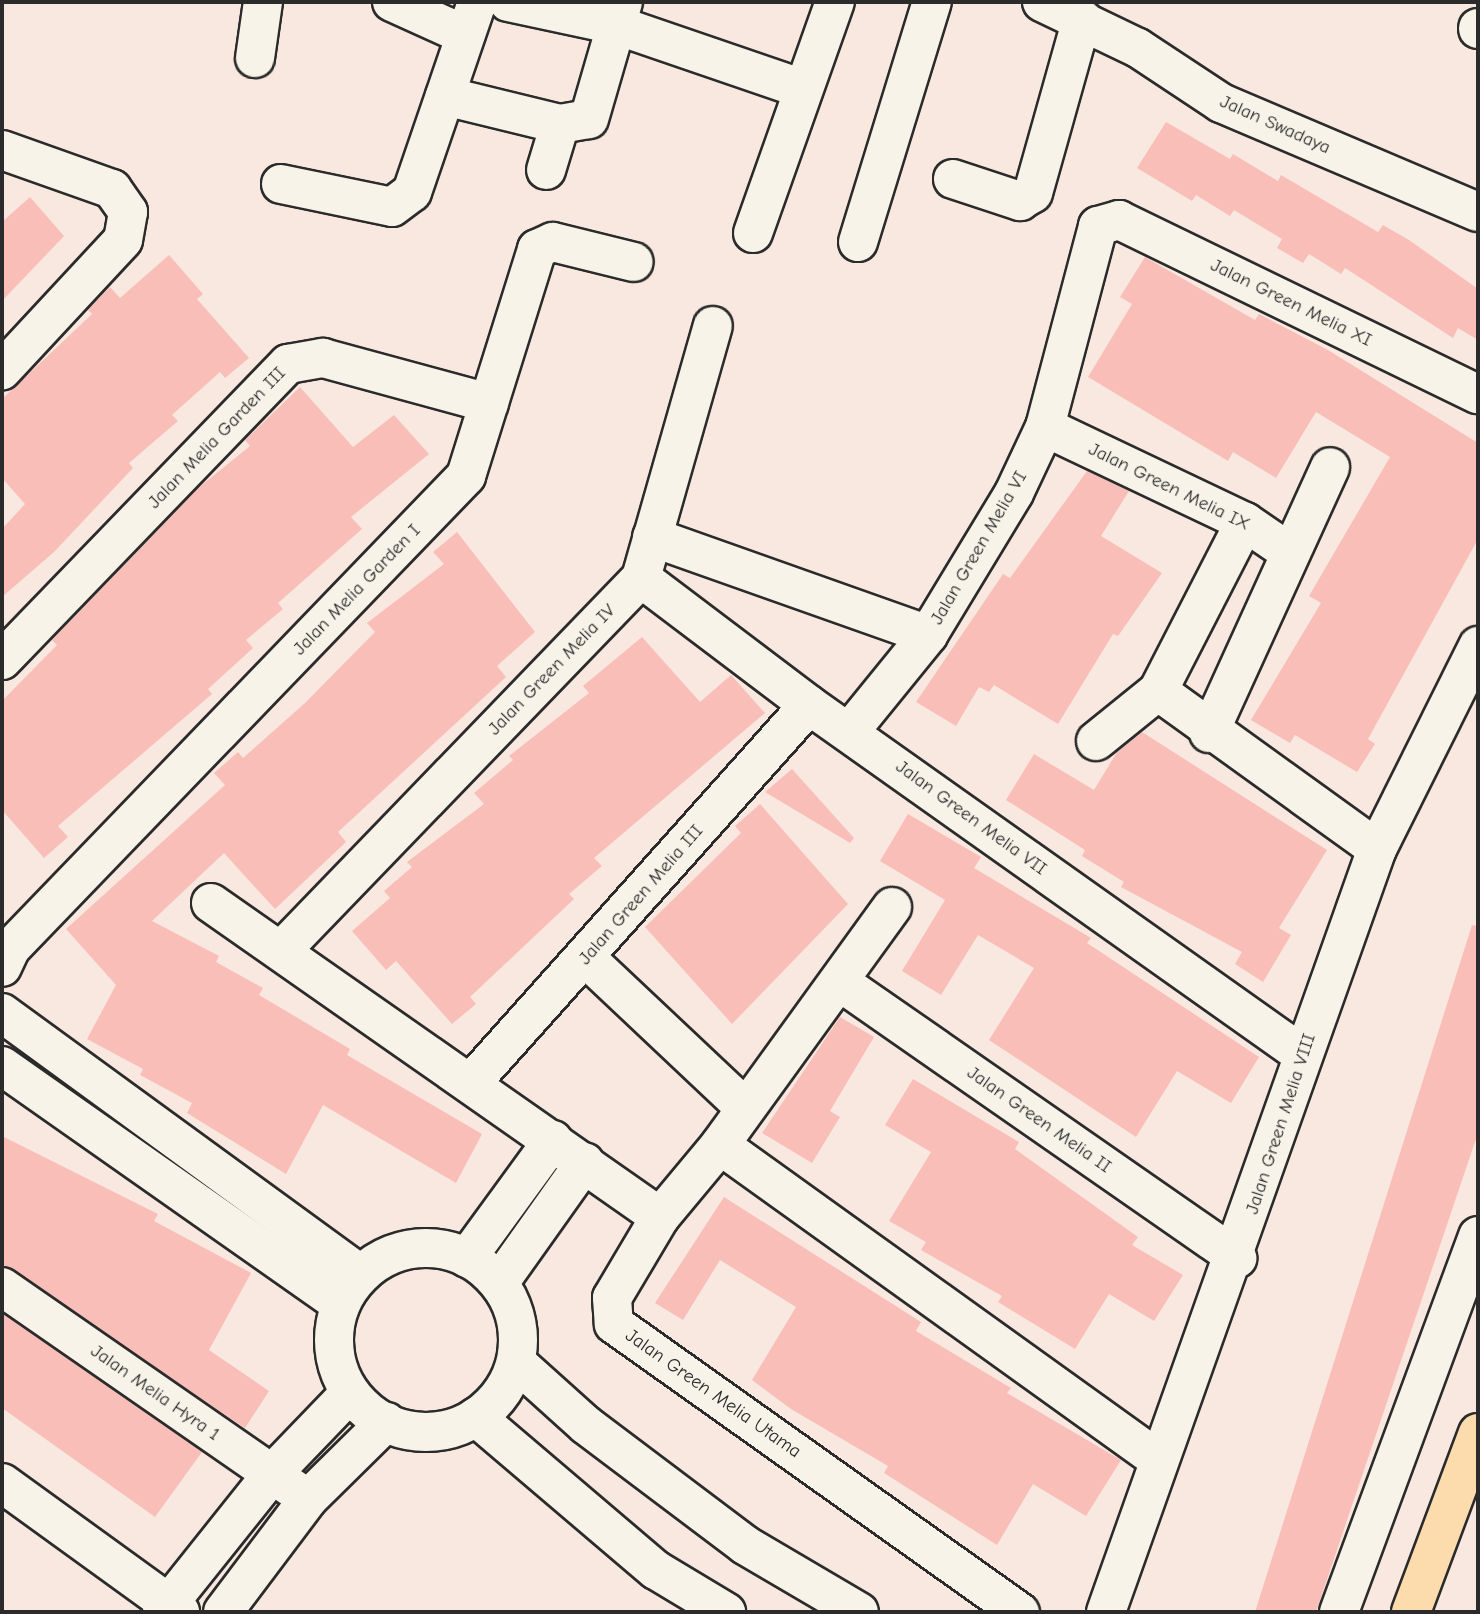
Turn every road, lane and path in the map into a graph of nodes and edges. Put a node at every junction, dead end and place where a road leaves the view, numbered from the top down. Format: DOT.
graph roads {
  1 [pos="263,2"];
  2 [pos="392,2"];
  3 [pos="508,2"];
  4 [pos="835,2"];
  5 [pos="932,2"];
  6 [pos="1042,2"];
  7 [pos="620,13"];
  8 [pos="471,19"];
  9 [pos="1082,19"];
  10 [pos="255,58"];
  11 [pos="803,89"];
  12 [pos="445,96"];
  13 [pos="560,124"];
  14 [pos="2,149"];
  15 [pos="546,170"];
  16 [pos="953,179"];
  17 [pos="281,184"];
  18 [pos="1478,212"];
  19 [pos="1102,224"];
  20 [pos="753,233"];
  21 [pos="858,242"];
  22 [pos="634,262"];
  23 [pos="713,326"];
  24 [pos="2,370"];
  25 [pos="1478,394"];
  26 [pos="489,403"];
  27 [pos="1045,427"];
  28 [pos="1331,467"];
  29 [pos="1245,522"];
  30 [pos="652,537"];
  31 [pos="1289,552"];
  32 [pos="641,578"];
  33 [pos="928,635"];
  34 [pos="1478,646"];
  35 [pos="2,660"];
  36 [pos="1158,691"];
  37 [pos="809,705"];
  38 [pos="850,731"];
  39 [pos="1209,733"];
  40 [pos="1096,741"];
  41 [pos="1377,849"];
  42 [pos="211,903"];
  43 [pos="892,907"];
  44 [pos="5,948"];
  45 [pos="281,951"];
  46 [pos="586,958"];
  47 [pos="840,982"];
  48 [pos="2,1013"];
  49 [pos="1303,1055"];
  50 [pos="2,1066"];
  51 [pos="471,1083"];
  52 [pos="743,1106"];
  53 [pos="552,1140"];
  54 [pos="720,1145"];
  55 [pos="585,1162"];
  56 [pos="660,1217"];
  57 [pos="1478,1236"];
  58 [pos="467,1258"];
  59 [pos="1237,1258"];
  60 [pos="499,1283"];
  61 [pos="2,1287"];
  62 [pos="351,1289"];
  63 [pos="1467,1302"];
  64 [pos="516,1362"];
  65 [pos="351,1393"];
  66 [pos="476,1417"];
  67 [pos="386,1422"];
  68 [pos="1478,1433"];
  69 [pos="1156,1458"];
  70 [pos="272,1474"];
  71 [pos="2,1483"];
  72 [pos="308,1499"];
  73 [pos="170,1609"];
  74 [pos="223,1612"];
  75 [pos="726,1612"];
  76 [pos="859,1612"];
  77 [pos="1020,1612"];
  78 [pos="1106,1612"];
  79 [pos="1339,1612"];
  80 [pos="1411,1612"];
  1 -- 10 [label="street"];
  2 -- 8 [label="street"];
  3 -- 7 [label="street"];
  4 -- 11 [label="street"];
  5 -- 21 [label="street"];
  6 -- 9 [label="street, Jalan Swadaya"];
  7 -- 11 [label="street"];
  7 -- 13 [label="street"];
  8 -- 12 [label="street"];
  9 -- 16 [label="street"];
  9 -- 18 [label="street, Jalan Swadaya"];
  11 -- 20 [label="street"];
  12 -- 13 [label="street"];
  12 -- 17 [label="street"];
  13 -- 15 [label="street"];
  14 -- 24 [label="street"];
  19 -- 25 [label="street, Jalan Green Melia XI"];
  19 -- 27 [label="street, Jalan Green Melia VI"];
  22 -- 26 [label="street, Jalan Melia Garden I"];
  23 -- 30 [label="street, Jalan Green Melia IV"];
  26 -- 35 [label="street, Jalan Melia Garden III"];
  26 -- 44 [label="street, Jalan Melia Garden I"];
  27 -- 29 [label="street, Jalan Green Melia IX"];
  27 -- 33 [label="street, Jalan Green Melia VI"];
  28 -- 31 [label="street"];
  29 -- 31 [label="street, Jalan Green Melia IX"];
  29 -- 36 [label="street"];
  30 -- 32 [label="street, Jalan Green Melia IV"];
  30 -- 33 [label="street"];
  31 -- 39 [label="street"];
  32 -- 37 [label="street, Jalan Green Melia VII"];
  32 -- 45 [label="street, Jalan Green Melia IV"];
  33 -- 38 [label="street, Jalan Green Melia VI"];
  34 -- 41 [label="street, Jalan Green Melia VIII"];
  36 -- 39 [label="street"];
  36 -- 40 [label="street"];
  37 -- 38 [label="street, Jalan Green Melia VII"];
  37 -- 46 [label="street, Jalan Green Melia III"];
  38 -- 49 [label="street, Jalan Green Melia VII"];
  39 -- 41 [label="street"];
  41 -- 49 [label="street, Jalan Green Melia VIII"];
  42 -- 45 [label="street"];
  43 -- 47 [label="street, Jalan Green Melia Utama"];
  45 -- 51 [label="street"];
  46 -- 51 [label="street, Jalan Green Melia III"];
  46 -- 52 [label="street"];
  47 -- 52 [label="street, Jalan Green Melia Utama"];
  47 -- 59 [label="street, Jalan Green Melia II"];
  48 -- 62 [label="street"];
  49 -- 59 [label="street, Jalan Green Melia VIII"];
  50 -- 62 [label="street"];
  51 -- 53 [label="street"];
  52 -- 54 [label="street, Jalan Green Melia Utama"];
  53 -- 55 [label="street"];
  53 -- 58 [label="street"];
  54 -- 56 [label="street, Jalan Green Melia Utama"];
  54 -- 69 [label="street"];
  55 -- 56 [label="street"];
  55 -- 60 [label="street"];
  56 -- 77 [label="street, Jalan Green Melia Utama"];
  57 -- 63 [label="street"];
  58 -- 60 [label="street"];
  58 -- 62 [label="street"];
  59 -- 69 [label="street, Jalan Green Melia VIII"];
  60 -- 64 [label="street"];
  61 -- 70 [label="street, Jalan Melia Hyra 1"];
  62 -- 65 [label="street"];
  63 -- 79 [label="street"];
  64 -- 66 [label="street"];
  64 -- 76 [label="street"];
  65 -- 67 [label="street"];
  65 -- 70 [label="street"];
  66 -- 67 [label="street"];
  66 -- 75 [label="street"];
  67 -- 72 [label="street"];
  68 -- 80 [label="main road"];
  69 -- 78 [label="street, Jalan Green Melia VIII"];
  70 -- 72 [label="street, Jalan Melia Hyra 1"];
  70 -- 73 [label="street"];
  71 -- 73 [label="street"];
  72 -- 74 [label="street"];
}
